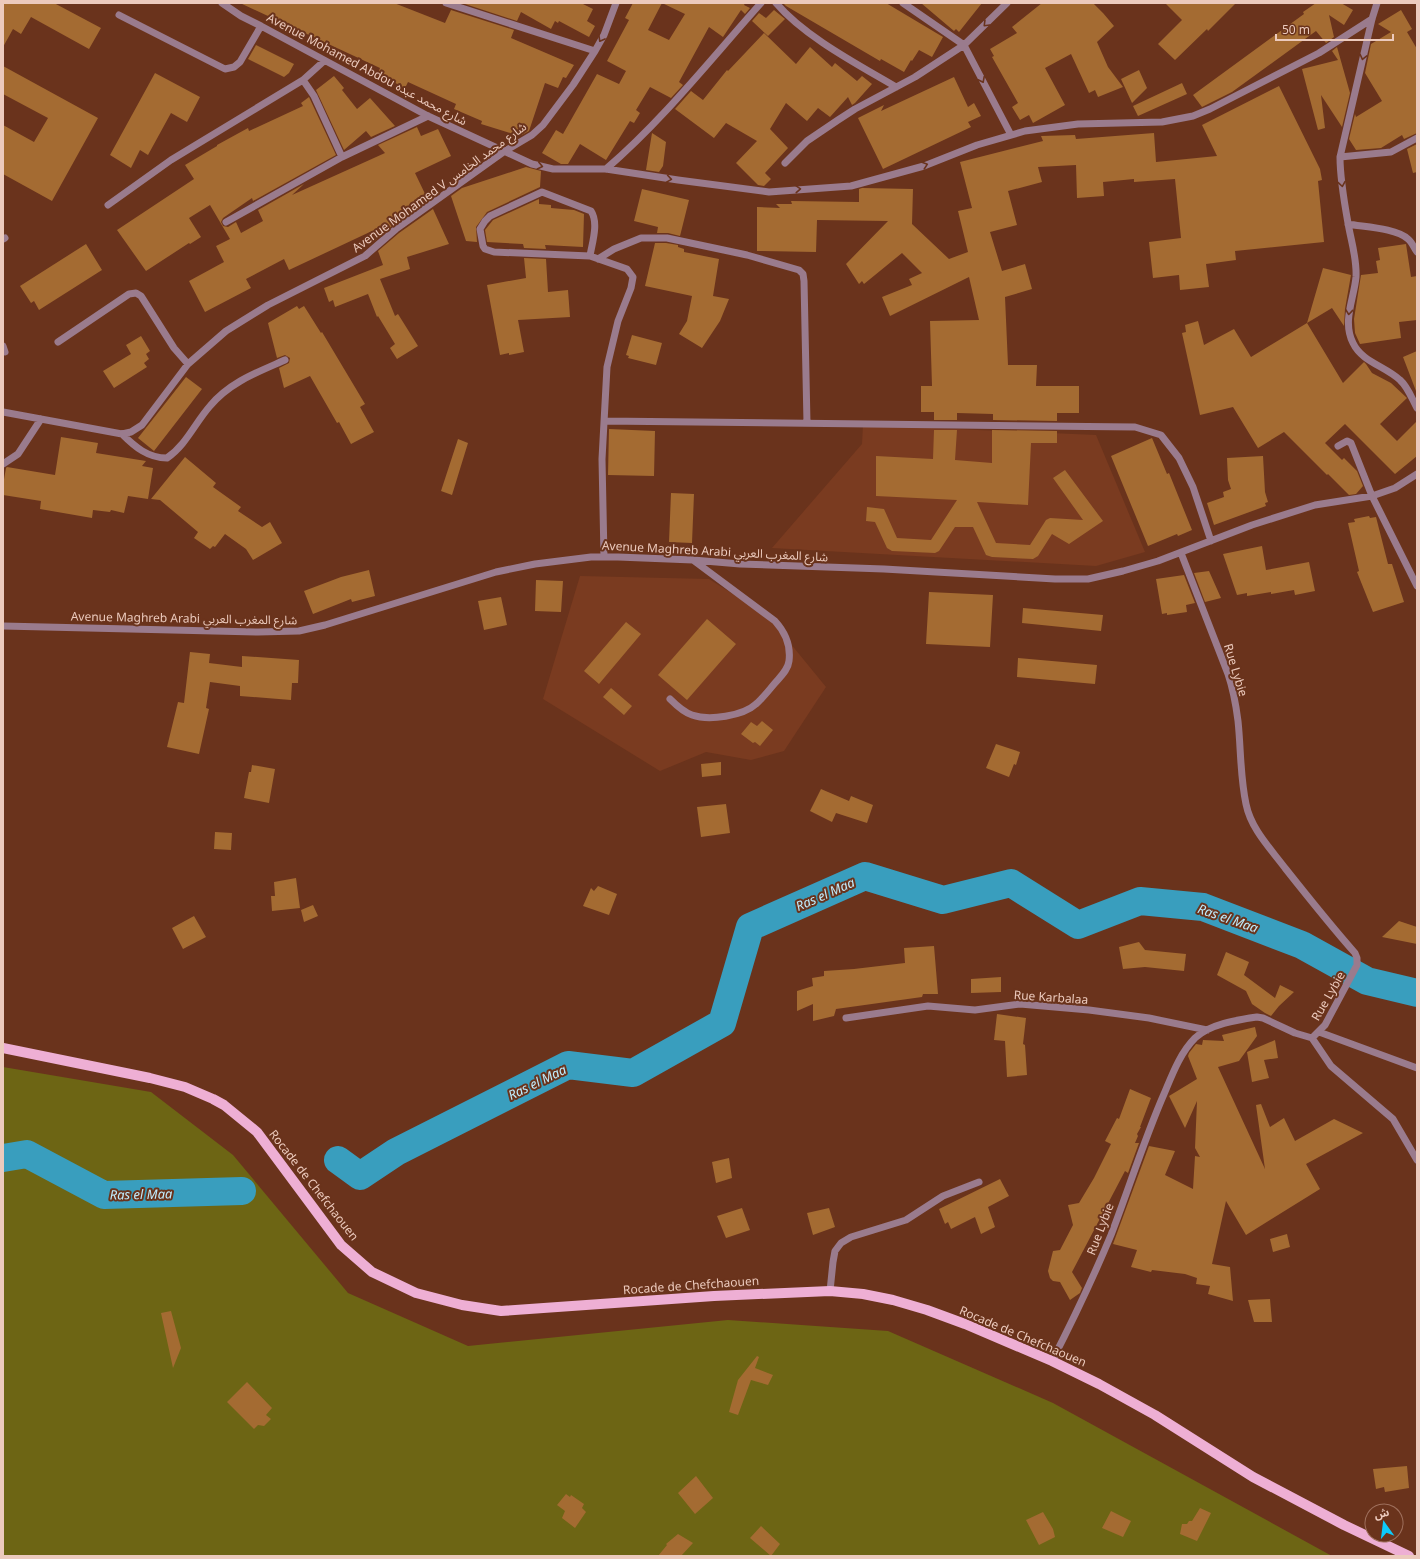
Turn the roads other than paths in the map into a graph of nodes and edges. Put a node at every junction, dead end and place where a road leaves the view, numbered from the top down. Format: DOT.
graph roads {
  1 [pos="222,3"];
  2 [pos="446,3"];
  3 [pos="616,3"];
  4 [pos="761,3"];
  5 [pos="776,3"];
  6 [pos="903,3"];
  7 [pos="1007,3"];
  8 [pos="1377,3"];
  9 [pos="119,15"];
  10 [pos="1372,19"];
  11 [pos="261,26"];
  12 [pos="964,45"];
  13 [pos="595,51"];
  14 [pos="324,61"];
  15 [pos="303,80"];
  16 [pos="896,87"];
  17 [pos="428,116"];
  18 [pos="1011,135"];
  19 [pos="1417,138"];
  20 [pos="504,151"];
  21 [pos="342,157"];
  22 [pos="1340,157"];
  23 [pos="785,163"];
  24 [pos="606,169"];
  25 [pos="108,205"];
  26 [pos="226,222"];
  27 [pos="1348,224"];
  28 [pos="1417,252"];
  29 [pos="590,256"];
  30 [pos="598,259"];
  31 [pos="58,342"];
  32 [pos="286,360"];
  33 [pos="188,364"];
  34 [pos="1417,408"];
  35 [pos="3,412"];
  36 [pos="41,419"];
  37 [pos="604,421"];
  38 [pos="807,424"];
  39 [pos="122,434"];
  40 [pos="1338,446"];
  41 [pos="3,464"];
  42 [pos="1417,474"];
  43 [pos="1372,496"];
  44 [pos="1211,541"];
  45 [pos="1180,553"];
  46 [pos="604,557"];
  47 [pos="693,560"];
  48 [pos="1417,586"];
  49 [pos="3,626"];
  50 [pos="670,699"];
  51 [pos="846,1018"];
  52 [pos="1207,1030"];
  53 [pos="1319,1032"];
  54 [pos="1312,1038"];
  55 [pos="3,1048"];
  56 [pos="1417,1068"];
  57 [pos="1417,1160"];
  58 [pos="979,1182"];
  59 [pos="830,1291"];
  60 [pos="1052,1361"];
  61 [pos="1409,1556"];
  1 -- 11 [label="street, Avenue Mohamed Abdou شارع محمد عبده"];
  2 -- 13 [label="street"];
  3 -- 13 [label="street, Avenue Mohamed V شارع محمد الخامس, one-way"];
  4 -- 24 [label="street"];
  5 -- 16 [label="street"];
  6 -- 12 [label="street"];
  7 -- 12 [label="street, one-way"];
  8 -- 10 [label="street"];
  9 -- 11 [label="street"];
  10 -- 18 [label="street, Avenue Mohamed Abdou شارع محمد عبده"];
  10 -- 22 [label="street, one-way"];
  11 -- 14 [label="street, Avenue Mohamed Abdou شارع محمد عبده"];
  12 -- 16 [label="street"];
  12 -- 18 [label="street, one-way"];
  13 -- 20 [label="street, Avenue Mohamed V شارع محمد الخامس"];
  14 -- 15 [label="street"];
  14 -- 17 [label="street, Avenue Mohamed Abdou شارع محمد عبده"];
  15 -- 21 [label="street"];
  15 -- 25 [label="street"];
  16 -- 23 [label="street"];
  17 -- 20 [label="street, Avenue Mohamed Abdou شارع محمد عبده"];
  17 -- 21 [label="street"];
  24 -- 18 [label="street, Avenue Mohamed Abdou شارع محمد عبده, one-way"];
  19 -- 22 [label="street"];
  20 -- 24 [label="street, Avenue Mohamed Abdou شارع محمد عبده, one-way"];
  20 -- 33 [label="street, Avenue Mohamed V شارع محمد الخامس"];
  21 -- 26 [label="street"];
  22 -- 27 [label="street, one-way"];
  27 -- 28 [label="street"];
  27 -- 34 [label="street, one-way"];
  29 -- 29 [label="street"];
  29 -- 30 [label="street"];
  30 -- 37 [label="street"];
  30 -- 38 [label="street"];
  31 -- 33 [label="street"];
  32 -- 39 [label="street"];
  33 -- 39 [label="street, Avenue Mohamed V شارع محمد الخامس"];
  35 -- 36 [label="street"];
  36 -- 39 [label="street"];
  36 -- 41 [label="street"];
  37 -- 38 [label="street"];
  37 -- 46 [label="street"];
  38 -- 44 [label="street"];
  40 -- 43 [label="street"];
  42 -- 43 [label="street, Avenue Maghreb Arabi شارع المغرب العربي"];
  43 -- 44 [label="street, Avenue Maghreb Arabi شارع المغرب العربي"];
  43 -- 48 [label="street"];
  44 -- 45 [label="street, Avenue Maghreb Arabi شارع المغرب العربي"];
  45 -- 47 [label="street, Avenue Maghreb Arabi شارع المغرب العربي"];
  45 -- 53 [label="street, Rue Lybie"];
  46 -- 47 [label="street, Avenue Maghreb Arabi شارع المغرب العربي"];
  46 -- 49 [label="street, Avenue Maghreb Arabi شارع المغرب العربي"];
  47 -- 50 [label="street"];
  51 -- 52 [label="street, Rue Karbalaa"];
  52 -- 54 [label="street, Rue Lybie"];
  52 -- 60 [label="street, Rue Lybie"];
  53 -- 54 [label="street, Rue Lybie"];
  53 -- 56 [label="street"];
  54 -- 57 [label="street"];
  55 -- 59 [label="main road, Rocade de Chefchaouen"];
  58 -- 59 [label="street"];
  59 -- 60 [label="main road, Rocade de Chefchaouen"];
  60 -- 61 [label="main road, Rocade de Chefchaouen"];
}
